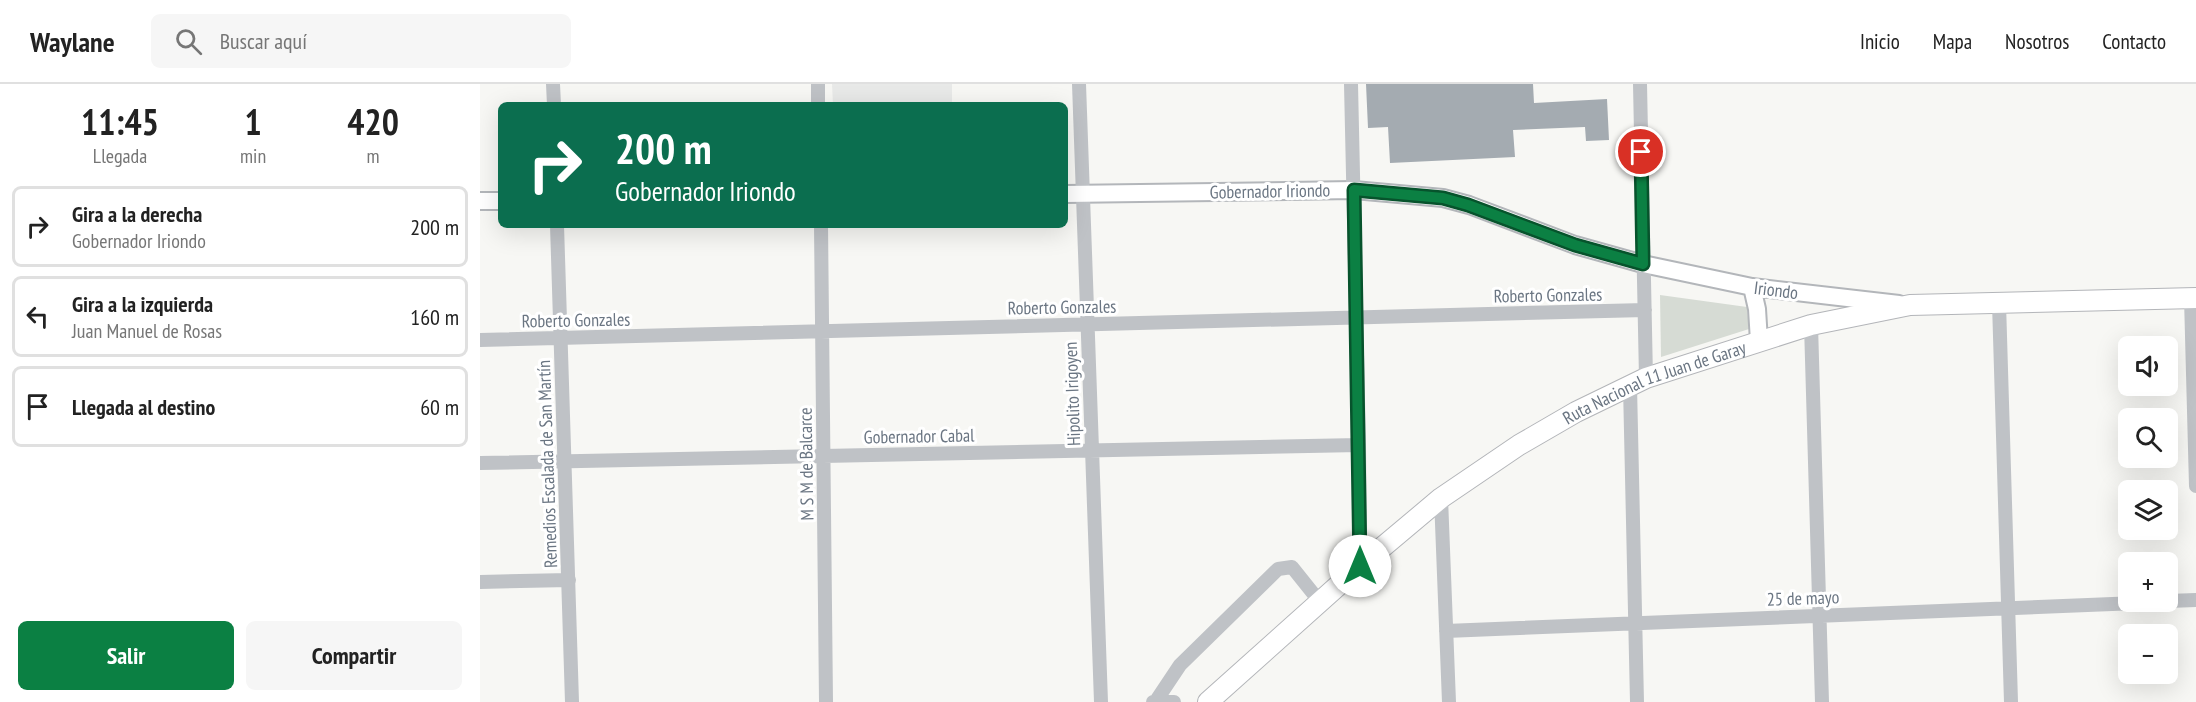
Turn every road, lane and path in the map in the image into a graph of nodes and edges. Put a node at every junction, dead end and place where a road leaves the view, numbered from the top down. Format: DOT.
graph roads {
  1 [pos="553,84"];
  2 [pos="818,84"];
  3 [pos="1079,84"];
  4 [pos="1351,84"];
  5 [pos="1640,84"];
  6 [pos="554,102"];
  7 [pos="818,102"];
  8 [pos="1354,190"];
  9 [pos="1073,194"];
  10 [pos="480,201"];
  11 [pos="498,201"];
  12 [pos="557,228"];
  13 [pos="821,228"];
  14 [pos="1643,264"];
  15 [pos="1752,287"];
  16 [pos="2193,298"];
  17 [pos="1999,303"];
  18 [pos="1910,305"];
  19 [pos="1645,310"];
  20 [pos="1356,318"];
  21 [pos="1087,325"];
  22 [pos="1811,325"];
  23 [pos="822,332"];
  24 [pos="561,338"];
  25 [pos="480,340"];
  26 [pos="1759,341"];
  27 [pos="1638,382"];
  28 [pos="1359,444"];
  29 [pos="1092,450"];
  30 [pos="824,455"];
  31 [pos="565,461"];
  32 [pos="480,463"];
  33 [pos="2196,486"];
  34 [pos="1441,498"];
  35 [pos="1360,566"];
  36 [pos="569,580"];
  37 [pos="480,582"];
  38 [pos="2196,600"];
  39 [pos="2178,601"];
  40 [pos="1320,602"];
  41 [pos="2118,604"];
  42 [pos="2008,608"];
  43 [pos="1819,616"];
  44 [pos="1635,623"];
  45 [pos="1446,631"];
  46 [pos="1155,701"];
  47 [pos="572,702"];
  48 [pos="826,702"];
  49 [pos="1101,702"];
  50 [pos="1174,702"];
  51 [pos="1208,702"];
  52 [pos="1449,702"];
  53 [pos="1637,702"];
  54 [pos="1822,702"];
  55 [pos="2011,702"];
  1 -- 6 [label="street"];
  2 -- 7 [label="street"];
  3 -- 9 [label="street, Hipolito Irigoyen"];
  4 -- 8 [label="street"];
  5 -- 14 [label="street"];
  8 -- 9 [label="main road, Gobernador Iriondo"];
  8 -- 14 [label="main road, Gobernador Iriondo"];
  8 -- 20 [label="street"];
  9 -- 21 [label="street, Hipolito Irigoyen"];
  10 -- 11 [label="main road"];
  12 -- 24 [label="street, Remedios Escalada de San Martín"];
  13 -- 23 [label="street, M S M de Balcarce"];
  14 -- 15 [label="main road, Iriondo"];
  14 -- 19 [label="street"];
  15 -- 18 [label="main road, Iriondo"];
  15 -- 26 [label="main road"];
  16 -- 17 [label="highway, Ruta Nacional 11 Juan de Garay"];
  16 -- 33 [label="street"];
  17 -- 18 [label="highway, Ruta Nacional 11 Juan de Garay"];
  17 -- 42 [label="street"];
  18 -- 22 [label="highway, Ruta Nacional 11 Juan de Garay"];
  19 -- 20 [label="street, Roberto Gonzales"];
  19 -- 27 [label="street"];
  20 -- 21 [label="street, Roberto Gonzales"];
  20 -- 28 [label="street"];
  21 -- 23 [label="street, Roberto Gonzales"];
  21 -- 29 [label="street, Hipolito Irigoyen"];
  22 -- 26 [label="highway, Ruta Nacional 11 Juan de Garay"];
  22 -- 43 [label="street"];
  23 -- 24 [label="street, Roberto Gonzales"];
  23 -- 30 [label="street, M S M de Balcarce"];
  24 -- 25 [label="street, Roberto Gonzales"];
  24 -- 31 [label="street, Remedios Escalada de San Martín"];
  26 -- 27 [label="highway, Ruta Nacional 11 Juan de Garay"];
  27 -- 34 [label="highway, Ruta Nacional 11 Juan de Garay"];
  27 -- 44 [label="street"];
  28 -- 29 [label="street, Gobernador Cabal"];
  28 -- 35 [label="street"];
  29 -- 30 [label="street, Gobernador Cabal"];
  29 -- 49 [label="street, Hipolito Irigoyen"];
  30 -- 31 [label="street, Gobernador Cabal"];
  30 -- 48 [label="street, M S M de Balcarce"];
  31 -- 32 [label="street, Gobernador Cabal"];
  31 -- 36 [label="street, Remedios Escalada de San Martín"];
  34 -- 35 [label="highway, Ruta Nacional 11 Juan de Garay"];
  34 -- 45 [label="street"];
  35 -- 40 [label="highway, Ruta Nacional 11 Juan de Garay"];
  36 -- 37 [label="street"];
  36 -- 47 [label="street, Remedios Escalada de San Martín"];
  38 -- 39 [label="street"];
  40 -- 46 [label="street"];
  40 -- 51 [label="highway, Ruta Nacional 11 Juan de Garay"];
  41 -- 42 [label="street, 25 de mayo"];
  42 -- 43 [label="street, 25 de mayo"];
  42 -- 55 [label="street"];
  43 -- 44 [label="street, 25 de mayo"];
  43 -- 54 [label="street"];
  44 -- 45 [label="street, 25 de mayo"];
  44 -- 53 [label="street"];
  45 -- 52 [label="street"];
  46 -- 50 [label="street"];
}
